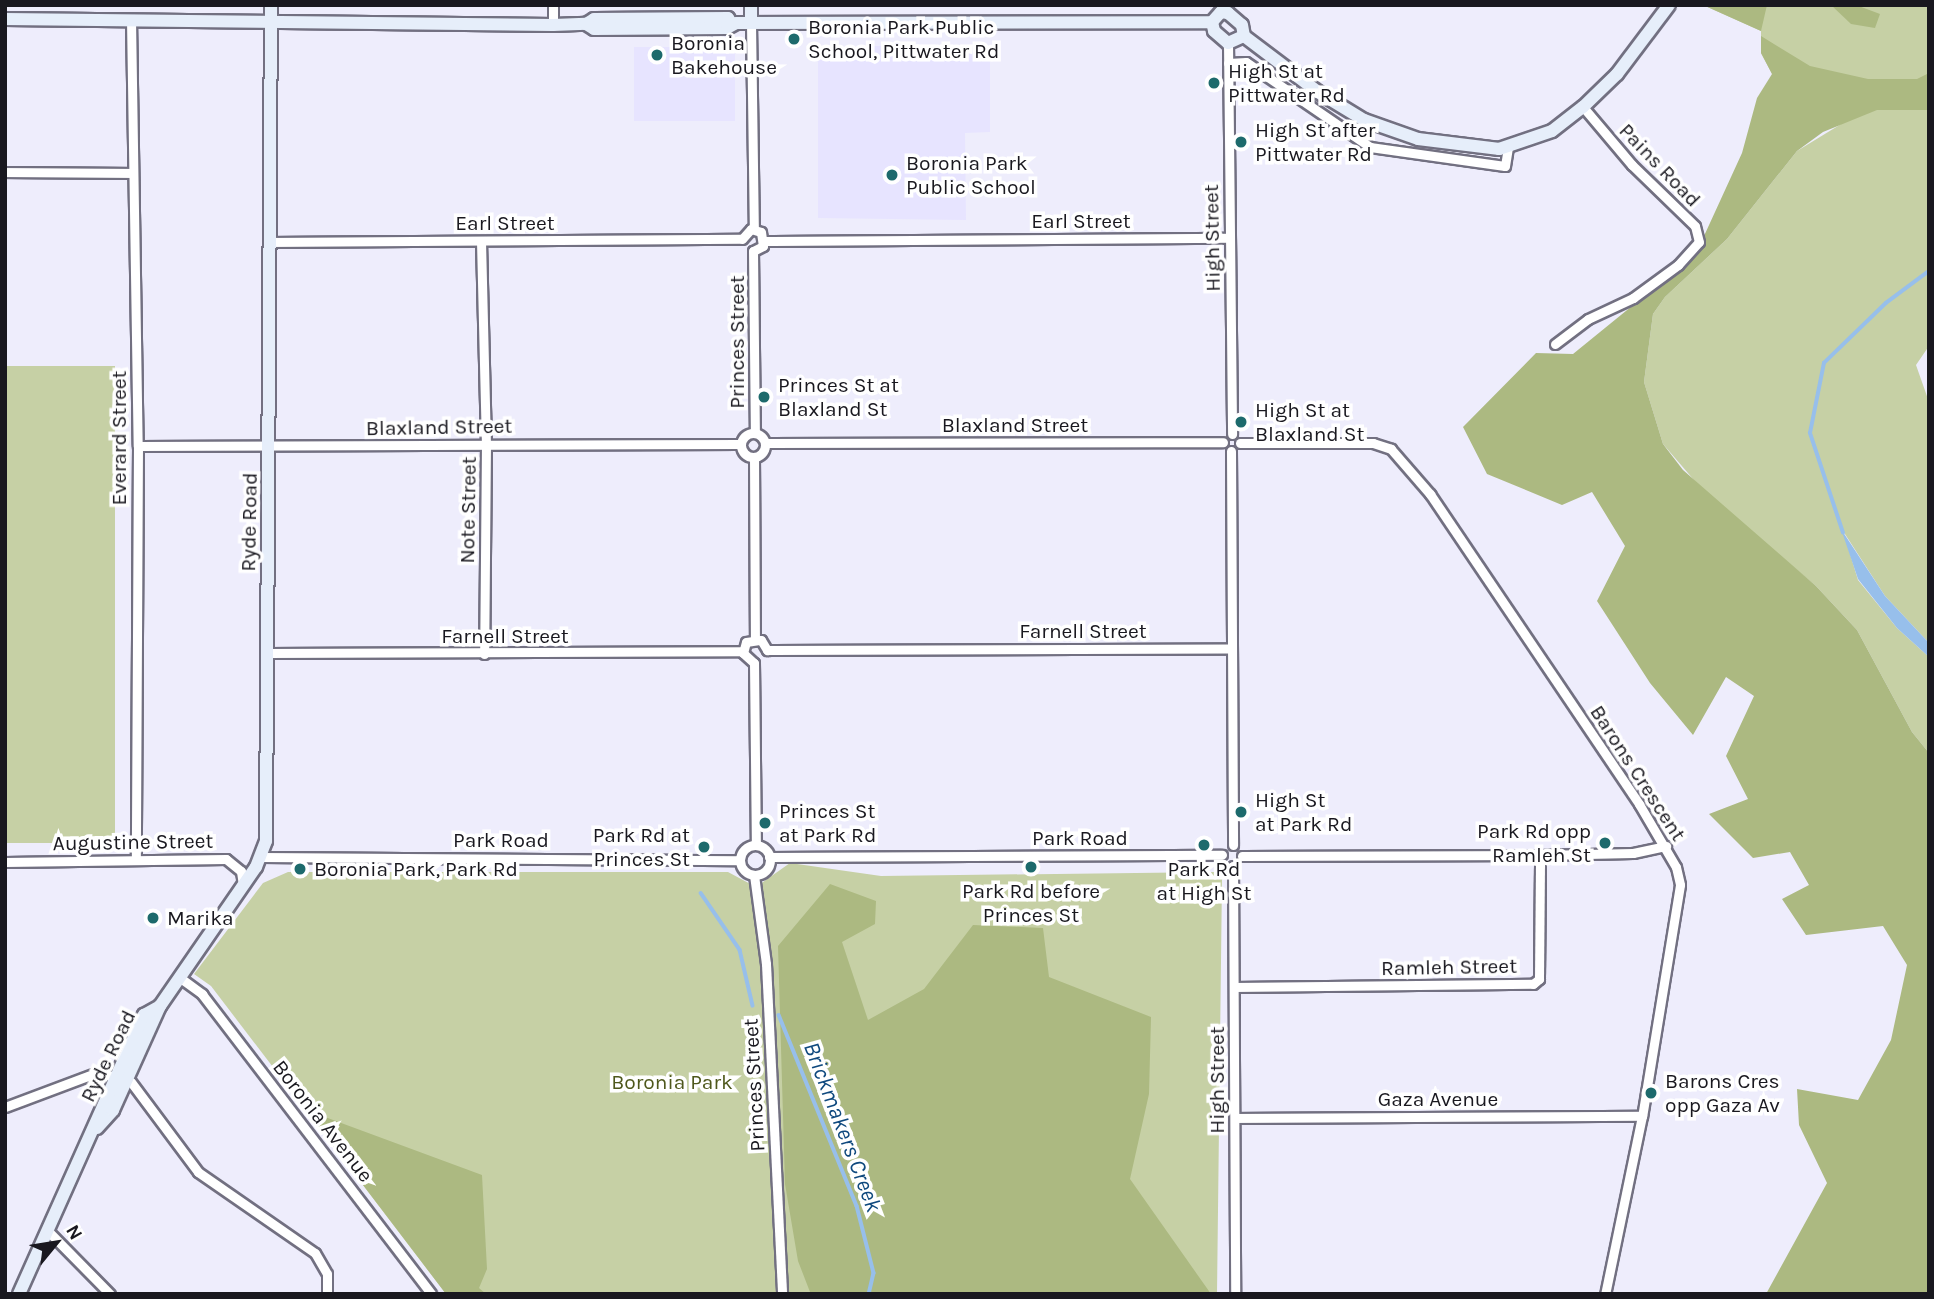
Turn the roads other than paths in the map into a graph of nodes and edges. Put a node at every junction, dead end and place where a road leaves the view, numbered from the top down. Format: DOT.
graph roads {
  1 [pos="271,5"];
  2 [pos="553,5"];
  3 [pos="751,5"];
  4 [pos="1669,5"];
  5 [pos="1229,9"];
  6 [pos="5,19"];
  7 [pos="131,19"];
  8 [pos="1213,22"];
  9 [pos="270,23"];
  10 [pos="751,23"];
  11 [pos="553,24"];
  12 [pos="1244,36"];
  13 [pos="1228,43"];
  14 [pos="1228,63"];
  15 [pos="1583,107"];
  16 [pos="1508,148"];
  17 [pos="5,172"];
  18 [pos="133,173"];
  19 [pos="754,229"];
  20 [pos="1230,238"];
  21 [pos="742,239"];
  22 [pos="481,241"];
  23 [pos="764,241"];
  24 [pos="268,242"];
  25 [pos="754,251"];
  26 [pos="1555,344"];
  27 [pos="755,432"];
  28 [pos="1232,434"];
  29 [pos="1223,442"];
  30 [pos="486,443"];
  31 [pos="766,443"];
  32 [pos="1240,443"];
  33 [pos="741,444"];
  34 [pos="138,446"];
  35 [pos="269,446"];
  36 [pos="1231,451"];
  37 [pos="754,457"];
  38 [pos="755,639"];
  39 [pos="1230,648"];
  40 [pos="767,650"];
  41 [pos="743,651"];
  42 [pos="267,653"];
  43 [pos="484,654"];
  44 [pos="754,663"];
  45 [pos="756,845"];
  46 [pos="1233,845"];
  47 [pos="1666,846"];
  48 [pos="1222,855"];
  49 [pos="1540,855"];
  50 [pos="1242,856"];
  51 [pos="136,857"];
  52 [pos="262,857"];
  53 [pos="769,858"];
  54 [pos="740,860"];
  55 [pos="5,862"];
  56 [pos="1233,866"];
  57 [pos="754,875"];
  58 [pos="243,886"];
  59 [pos="179,977"];
  60 [pos="1234,987"];
  61 [pos="121,1078"];
  62 [pos="5,1107"];
  63 [pos="1642,1116"];
  64 [pos="1234,1118"];
  65 [pos="47,1230"];
  66 [pos="19,1294"];
  67 [pos="110,1294"];
  68 [pos="327,1294"];
  69 [pos="431,1294"];
  70 [pos="782,1294"];
  71 [pos="1235,1294"];
  72 [pos="1605,1294"];
  1 -- 9 [label="main road, Ryde Road"];
  2 -- 11 [label="street"];
  3 -- 10 [label="main road"];
  4 -- 15 [label="main road"];
  5 -- 8 [label="main road"];
  5 -- 12 [label="main road"];
  6 -- 7 [label="main road"];
  7 -- 9 [label="main road"];
  7 -- 18 [label="street, Everard Street"];
  8 -- 10 [label="main road"];
  8 -- 13 [label="main road"];
  9 -- 11 [label="main road"];
  9 -- 24 [label="main road, Ryde Road"];
  10 -- 11 [label="main road"];
  10 -- 19 [label="street"];
  12 -- 13 [label="main road"];
  12 -- 16 [label="main road"];
  13 -- 14 [label="street, High Street"];
  14 -- 16 [label="street"];
  14 -- 20 [label="street, High Street"];
  15 -- 16 [label="main road"];
  15 -- 26 [label="street, Pains Road"];
  17 -- 18 [label="street"];
  18 -- 34 [label="street, Everard Street"];
  19 -- 21 [label="street"];
  19 -- 23 [label="street"];
  20 -- 23 [label="street, Earl Street"];
  20 -- 28 [label="street, High Street"];
  21 -- 22 [label="street, Earl Street"];
  21 -- 25 [label="street"];
  22 -- 24 [label="street, Earl Street"];
  22 -- 30 [label="street, Note Street"];
  23 -- 25 [label="street"];
  24 -- 35 [label="main road, Ryde Road"];
  25 -- 27 [label="street, Princes Street"];
  27 -- 31 [label="street"];
  27 -- 33 [label="street"];
  28 -- 29 [label="street"];
  28 -- 32 [label="street"];
  29 -- 31 [label="street, Blaxland Street"];
  29 -- 36 [label="street"];
  30 -- 33 [label="street, Blaxland Street"];
  30 -- 35 [label="street, Blaxland Street"];
  30 -- 43 [label="street, Note Street"];
  31 -- 37 [label="street"];
  32 -- 36 [label="street"];
  32 -- 47 [label="street, Barons Crescent"];
  33 -- 37 [label="street"];
  34 -- 35 [label="street, Blaxland Street"];
  34 -- 51 [label="street, Everard Street"];
  35 -- 42 [label="main road, Ryde Road"];
  36 -- 39 [label="street"];
  37 -- 38 [label="street"];
  38 -- 40 [label="street"];
  38 -- 41 [label="street"];
  39 -- 40 [label="street, Farnell Street"];
  39 -- 46 [label="street"];
  40 -- 44 [label="street"];
  41 -- 43 [label="street, Farnell Street"];
  41 -- 44 [label="street"];
  42 -- 43 [label="street, Farnell Street"];
  42 -- 52 [label="main road, Ryde Road"];
  44 -- 45 [label="street"];
  45 -- 53 [label="street"];
  45 -- 54 [label="street"];
  46 -- 48 [label="street"];
  46 -- 50 [label="street"];
  47 -- 49 [label="street"];
  47 -- 63 [label="street, Barons Crescent"];
  48 -- 53 [label="street, Park Road"];
  48 -- 56 [label="street"];
  49 -- 50 [label="street"];
  49 -- 60 [label="street, Ramleh Street"];
  50 -- 56 [label="street"];
  51 -- 55 [label="street, Augustine Street"];
  51 -- 58 [label="street, Augustine Street"];
  52 -- 54 [label="street, Park Road"];
  52 -- 58 [label="main road, Ryde Road"];
  53 -- 57 [label="street"];
  54 -- 57 [label="street"];
  56 -- 60 [label="street, High Street"];
  57 -- 70 [label="street, Princes Street"];
  58 -- 59 [label="main road, Ryde Road"];
  59 -- 61 [label="main road, Ryde Road"];
  59 -- 69 [label="street, Boronia Avenue"];
  60 -- 64 [label="street, High Street"];
  61 -- 62 [label="street"];
  61 -- 65 [label="main road, Ryde Road"];
  61 -- 68 [label="street"];
  63 -- 64 [label="street, Gaza Avenue"];
  63 -- 72 [label="street, Barons Crescent"];
  64 -- 71 [label="street, High Street"];
  65 -- 66 [label="main road, Ryde Road"];
  65 -- 67 [label="street"];
}
